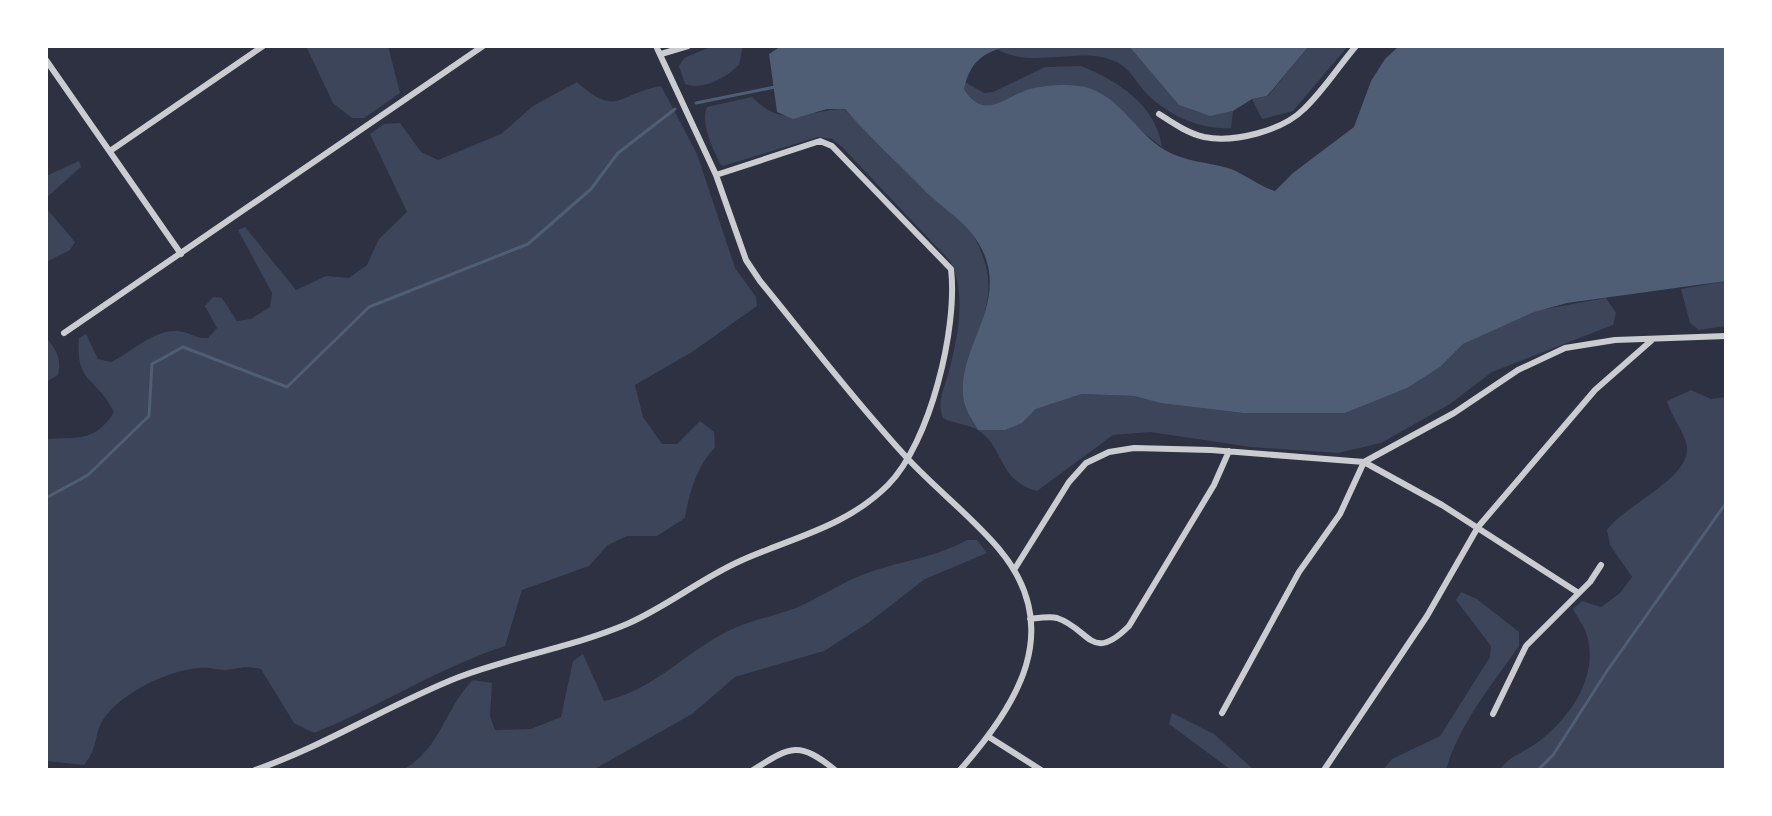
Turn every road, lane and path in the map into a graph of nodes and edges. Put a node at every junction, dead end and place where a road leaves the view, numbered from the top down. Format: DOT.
graph roads {
  1 [pos="263,46"];
  2 [pos="483,46"];
  3 [pos="656,46"];
  4 [pos="688,46"];
  5 [pos="1356,46"];
  6 [pos="661,54"];
  7 [pos="46,60"];
  8 [pos="1159,114"];
  9 [pos="110,151"];
  10 [pos="716,175"];
  11 [pos="181,254"];
  12 [pos="64,333"];
  13 [pos="1726,336"];
  14 [pos="1653,339"];
  15 [pos="1229,451"];
  16 [pos="908,459"];
  17 [pos="1364,462"];
  18 [pos="1476,530"];
  19 [pos="1601,565"];
  20 [pos="1013,570"];
  21 [pos="1577,592"];
  22 [pos="1030,619"];
  23 [pos="1222,713"];
  24 [pos="1493,714"];
  25 [pos="989,737"];
  26 [pos="255,770"];
  27 [pos="753,770"];
  28 [pos="835,770"];
  29 [pos="960,770"];
  30 [pos="1041,770"];
  31 [pos="1324,770"];
  1 -- 9 [label="street"];
  2 -- 11 [label="street"];
  3 -- 6 [label="street"];
  4 -- 6 [label="street"];
  5 -- 8 [label="street"];
  6 -- 10 [label="street"];
  7 -- 9 [label="street"];
  9 -- 11 [label="street"];
  10 -- 16 [label="street"];
  10 -- 16 [label="street"];
  11 -- 12 [label="street"];
  13 -- 14 [label="street"];
  14 -- 17 [label="street"];
  14 -- 18 [label="street"];
  15 -- 17 [label="street"];
  15 -- 20 [label="street"];
  15 -- 22 [label="street"];
  16 -- 20 [label="street"];
  16 -- 26 [label="street"];
  17 -- 18 [label="street"];
  17 -- 23 [label="street"];
  18 -- 21 [label="street"];
  18 -- 31 [label="street"];
  19 -- 21 [label="street"];
  20 -- 22 [label="street"];
  21 -- 24 [label="street"];
  22 -- 25 [label="street"];
  25 -- 29 [label="street"];
  25 -- 30 [label="street"];
  27 -- 28 [label="street"];
}
